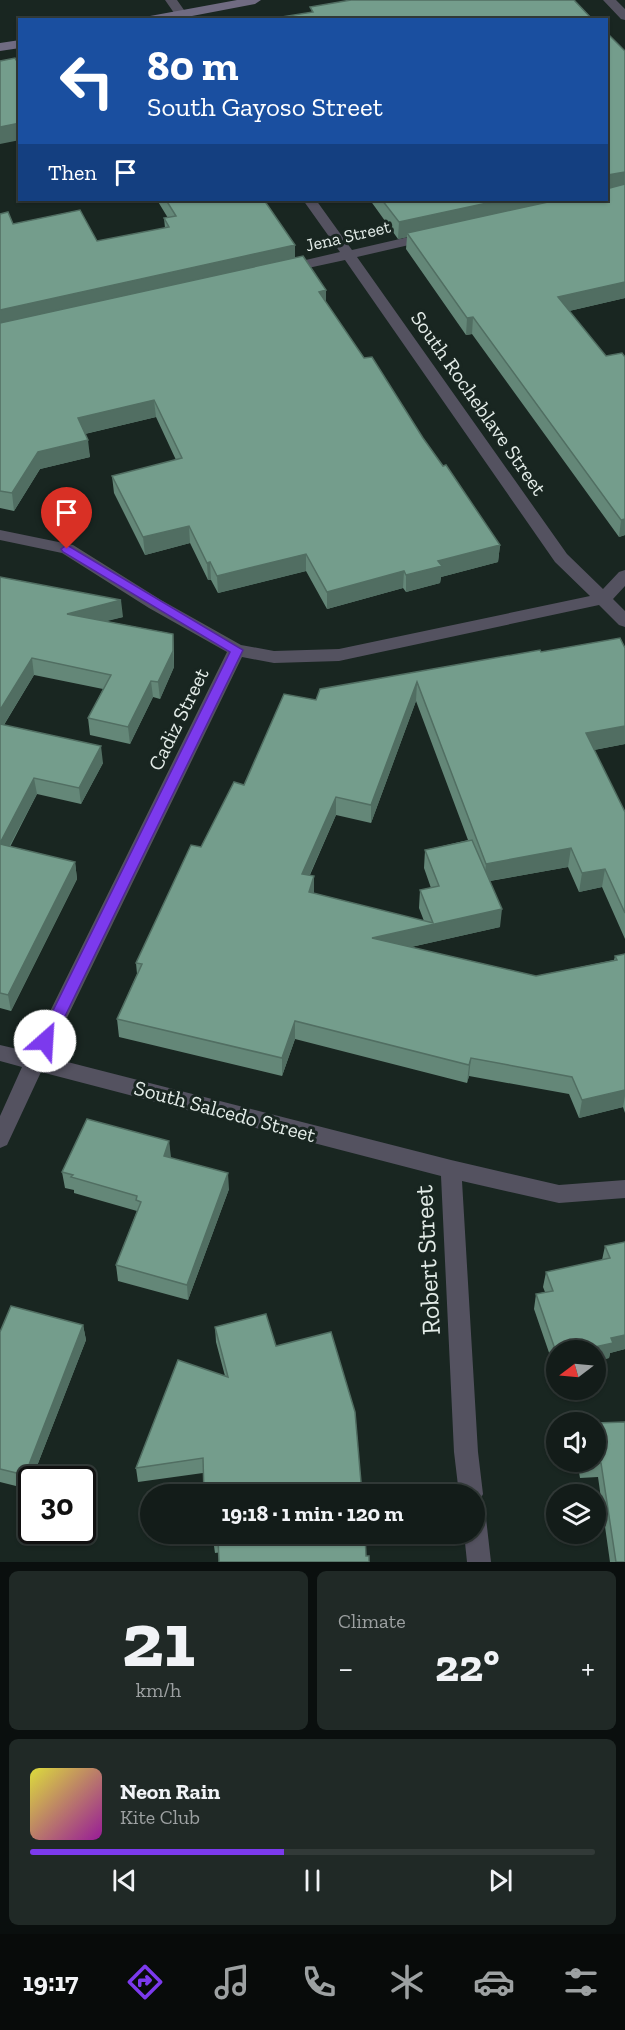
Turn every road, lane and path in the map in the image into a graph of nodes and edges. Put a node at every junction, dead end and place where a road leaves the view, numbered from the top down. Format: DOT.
graph roads {
  1 [pos="171,0"];
  2 [pos="255,0"];
  3 [pos="609,0"];
  4 [pos="625,16"];
  5 [pos="183,17"];
  6 [pos="18,44"];
  7 [pos="0,47"];
  8 [pos="311,201"];
  9 [pos="439,234"];
  10 [pos="348,254"];
  11 [pos="267,273"];
  12 [pos="0,535"];
  13 [pos="625,576"];
  14 [pos="603,598"];
  15 [pos="625,602"];
  16 [pos="625,621"];
  17 [pos="237,650"];
  18 [pos="0,1053"];
  19 [pos="35,1062"];
  20 [pos="0,1139"];
  21 [pos="451,1169"];
  22 [pos="625,1189"];
  23 [pos="470,1484"];
  24 [pos="477,1544"];
  25 [pos="479,1562"];
  1 -- 5 [label="street"];
  2 -- 5 [label="main road"];
  3 -- 4 [label="street"];
  6 -- 7 [label="main road"];
  8 -- 10 [label="street, South Rocheblave Street"];
  9 -- 10 [label="street, Jena Street"];
  10 -- 11 [label="street, Jena Street"];
  10 -- 14 [label="street, South Rocheblave Street"];
  12 -- 17 [label="street"];
  13 -- 14 [label="street"];
  14 -- 15 [label="street"];
  14 -- 16 [label="street, South Rocheblave Street"];
  14 -- 17 [label="street"];
  17 -- 19 [label="street, Cadiz Street"];
  18 -- 19 [label="street, South Salcedo Street"];
  19 -- 20 [label="street, Cadiz Street"];
  19 -- 21 [label="street, South Salcedo Street"];
  21 -- 22 [label="street, Robert Street"];
  21 -- 23 [label="street, Robert Street"];
  24 -- 25 [label="street"];
}
